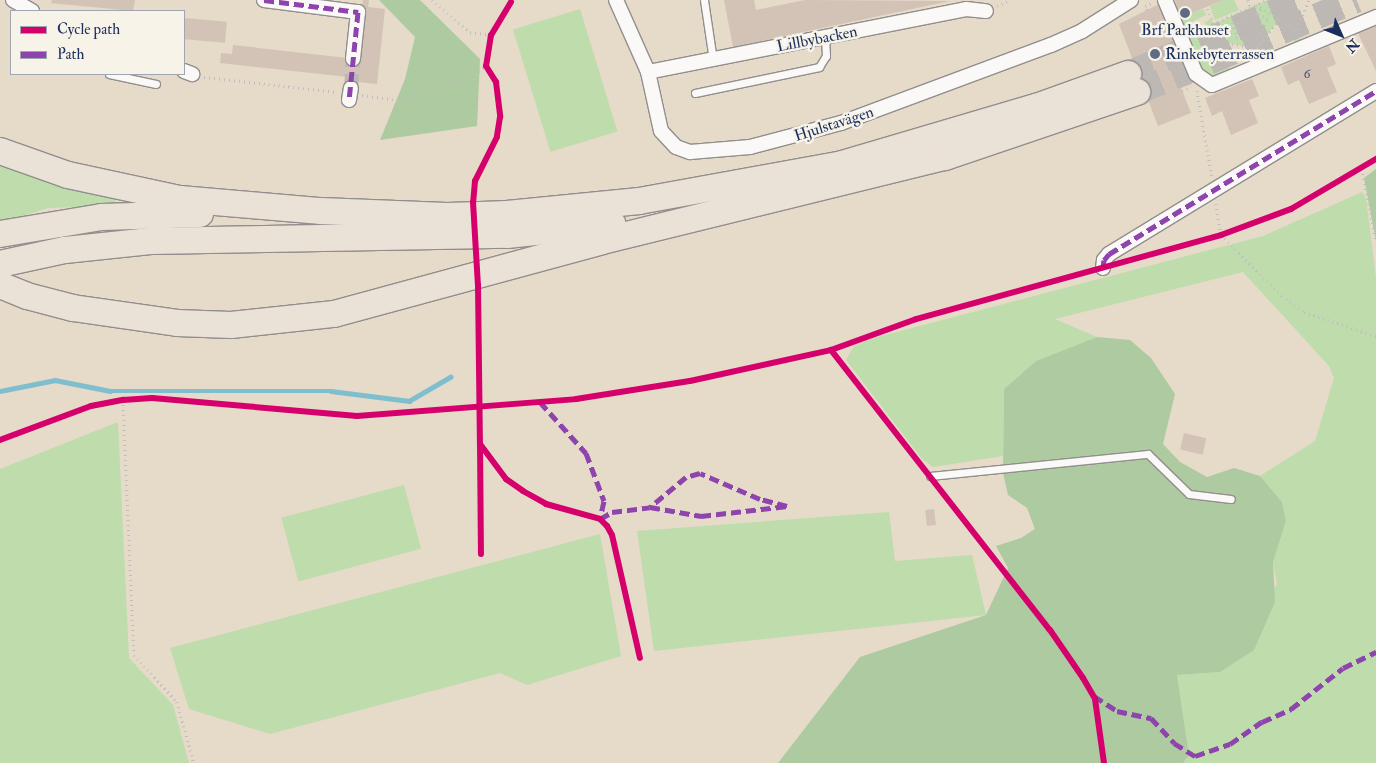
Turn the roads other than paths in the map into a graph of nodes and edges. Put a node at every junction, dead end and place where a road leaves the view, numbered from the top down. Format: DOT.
graph roads {
  1 [pos="13,0"];
  2 [pos="264,0"];
  3 [pos="616,0"];
  4 [pos="704,0"];
  5 [pos="1131,0"];
  6 [pos="1165,0"];
  7 [pos="30,10"];
  8 [pos="986,12"];
  9 [pos="1376,17"];
  10 [pos="825,38"];
  11 [pos="353,59"];
  12 [pos="713,60"];
  13 [pos="648,72"];
  14 [pos="114,75"];
  15 [pos="156,84"];
  16 [pos="1376,91"];
  17 [pos="695,93"];
  18 [pos="0,151"];
  19 [pos="744,206"];
  20 [pos="321,211"];
  21 [pos="0,234"];
  22 [pos="0,264"];
  23 [pos="1103,268"];
  24 [pos="0,285"];
  25 [pos="930,476"];
  26 [pos="1231,499"];
  1 -- 7 [label="street"];
  2 -- 11 [label="street"];
  3 -- 13 [label="street, Hjulstavägen"];
  4 -- 12 [label="lane"];
  5 -- 13 [label="street, Hjulstavägen"];
  6 -- 9 [label="street"];
  8 -- 10 [label="street, Lillbybacken"];
  10 -- 12 [label="street, Lillbybacken"];
  10 -- 17 [label="lane"];
  12 -- 13 [label="street, Lillbybacken"];
  14 -- 15 [label="lane"];
  16 -- 23 [label="street"];
  18 -- 20 [label="highway"];
  19 -- 20 [label="highway"];
  19 -- 22 [label="highway"];
  19 -- 24 [label="highway"];
  20 -- 21 [label="highway"];
  25 -- 26 [label="lane"];
}
